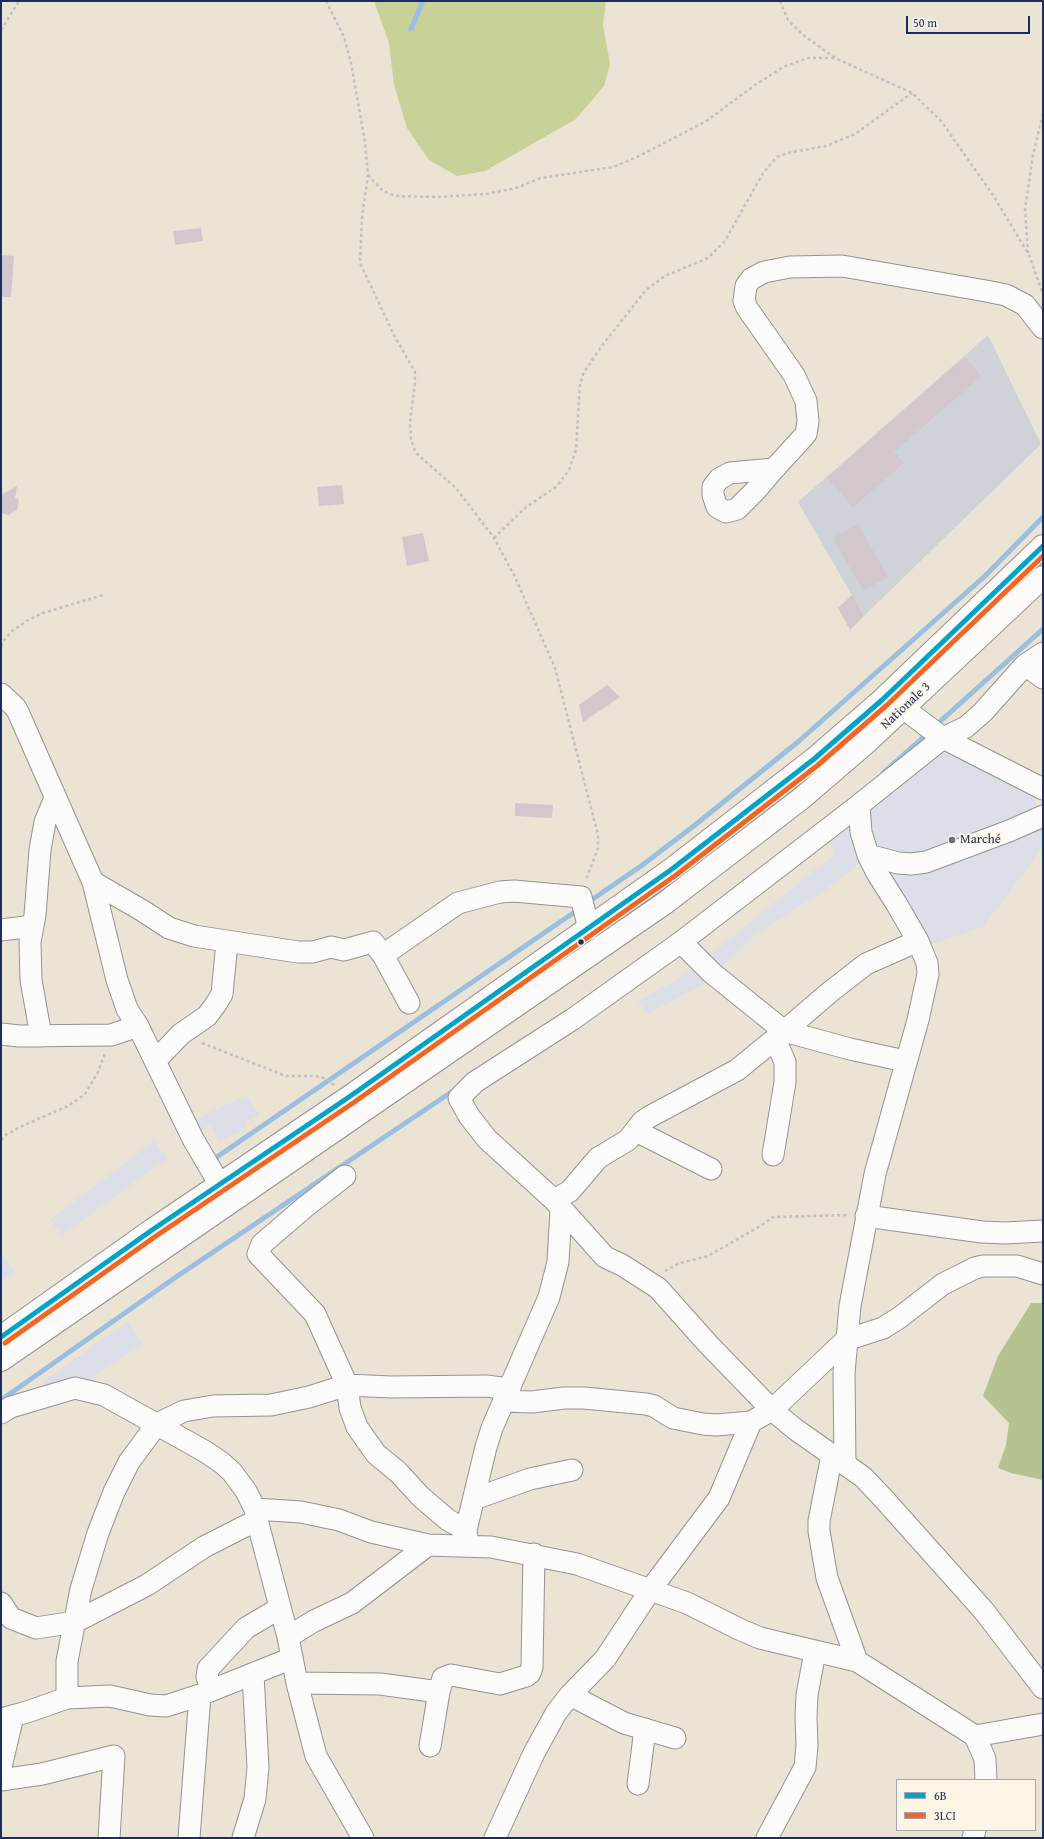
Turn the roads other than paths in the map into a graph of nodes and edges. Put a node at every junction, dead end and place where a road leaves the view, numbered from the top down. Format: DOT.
graph roads {
  1 [pos="1043,328"];
  2 [pos="774,469"];
  3 [pos="1043,546"];
  4 [pos="1043,577"];
  5 [pos="1043,653"];
  6 [pos="1025,665"];
  7 [pos="1043,678"];
  8 [pos="1,694"];
  9 [pos="882,700"];
  10 [pos="903,708"];
  11 [pos="943,738"];
  12 [pos="1043,788"];
  13 [pos="55,798"];
  14 [pos="859,805"];
  15 [pos="1043,816"];
  16 [pos="868,855"];
  17 [pos="94,882"];
  18 [pos="33,926"];
  19 [pos="589,929"];
  20 [pos="1,930"];
  21 [pos="918,941"];
  22 [pos="227,942"];
  23 [pos="681,942"];
  24 [pos="383,955"];
  25 [pos="409,1004"];
  26 [pos="138,1026"];
  27 [pos="1,1034"];
  28 [pos="780,1035"];
  29 [pos="41,1036"];
  30 [pos="155,1061"];
  31 [pos="905,1061"];
  32 [pos="636,1131"];
  33 [pos="773,1155"];
  34 [pos="711,1169"];
  35 [pos="345,1176"];
  36 [pos="220,1185"];
  37 [pos="558,1205"];
  38 [pos="866,1216"];
  39 [pos="1043,1232"];
  40 [pos="1043,1274"];
  41 [pos="1,1337"];
  42 [pos="846,1340"];
  43 [pos="1,1360"];
  44 [pos="347,1385"];
  45 [pos="507,1395"];
  46 [pos="772,1410"];
  47 [pos="1,1413"];
  48 [pos="751,1422"];
  49 [pos="157,1424"];
  50 [pos="838,1459"];
  51 [pos="572,1470"];
  52 [pos="474,1499"];
  53 [pos="256,1514"];
  54 [pos="467,1538"];
  55 [pos="428,1545"];
  56 [pos="534,1554"];
  57 [pos="651,1589"];
  58 [pos="1,1603"];
  59 [pos="280,1608"];
  60 [pos="75,1622"];
  61 [pos="288,1636"];
  62 [pos="815,1652"];
  63 [pos="292,1658"];
  64 [pos="857,1661"];
  65 [pos="253,1674"];
  66 [pos="297,1684"];
  67 [pos="1042,1686"];
  68 [pos="439,1692"];
  69 [pos="206,1693"];
  70 [pos="570,1695"];
  71 [pos="67,1698"];
  72 [pos="7,1718"];
  73 [pos="1043,1724"];
  74 [pos="645,1729"];
  75 [pos="975,1736"];
  76 [pos="675,1738"];
  77 [pos="430,1746"];
  78 [pos="1,1767"];
  79 [pos="986,1779"];
  80 [pos="1,1780"];
  81 [pos="638,1784"];
  82 [pos="109,1838"];
  83 [pos="188,1838"];
  84 [pos="243,1838"];
  85 [pos="363,1838"];
  86 [pos="495,1838"];
  87 [pos="767,1838"];
  1 -- 2 [label="street"];
  3 -- 9 [label="main road, Nationale 3"];
  4 -- 10 [label="main road, Nationale 3"];
  5 -- 6 [label="street"];
  6 -- 7 [label="street"];
  6 -- 11 [label="street"];
  8 -- 13 [label="street"];
  9 -- 10 [label="street"];
  9 -- 19 [label="main road, Nationale 3"];
  10 -- 11 [label="street"];
  10 -- 43 [label="main road, Nationale 3"];
  11 -- 12 [label="street"];
  11 -- 14 [label="street"];
  13 -- 17 [label="street"];
  13 -- 18 [label="street"];
  14 -- 16 [label="street"];
  14 -- 23 [label="street"];
  15 -- 16 [label="street"];
  16 -- 21 [label="street"];
  17 -- 22 [label="street"];
  17 -- 26 [label="street"];
  18 -- 20 [label="street"];
  18 -- 29 [label="street"];
  19 -- 24 [label="street"];
  19 -- 36 [label="main road, Nationale 3"];
  21 -- 28 [label="street"];
  21 -- 31 [label="street"];
  22 -- 24 [label="street"];
  22 -- 30 [label="street"];
  23 -- 28 [label="street"];
  23 -- 37 [label="street"];
  24 -- 25 [label="street"];
  26 -- 29 [label="street"];
  26 -- 30 [label="street"];
  27 -- 29 [label="street"];
  28 -- 31 [label="street"];
  28 -- 32 [label="street"];
  28 -- 33 [label="street"];
  30 -- 36 [label="street"];
  31 -- 38 [label="street"];
  32 -- 34 [label="street"];
  32 -- 37 [label="street"];
  35 -- 44 [label="street"];
  36 -- 41 [label="main road, Nationale 3"];
  37 -- 45 [label="street"];
  37 -- 46 [label="street"];
  38 -- 39 [label="street"];
  38 -- 42 [label="street"];
  40 -- 42 [label="street"];
  42 -- 46 [label="street"];
  42 -- 50 [label="street"];
  44 -- 45 [label="street"];
  44 -- 49 [label="street"];
  44 -- 54 [label="street"];
  45 -- 48 [label="street"];
  45 -- 52 [label="street"];
  46 -- 48 [label="street"];
  46 -- 50 [label="street"];
  47 -- 49 [label="street"];
  48 -- 57 [label="street"];
  49 -- 53 [label="street"];
  49 -- 60 [label="street"];
  50 -- 64 [label="street"];
  50 -- 67 [label="street"];
  51 -- 52 [label="street"];
  52 -- 54 [label="street"];
  53 -- 55 [label="street"];
  53 -- 59 [label="street"];
  53 -- 60 [label="street"];
  54 -- 55 [label="street"];
  54 -- 56 [label="street"];
  55 -- 61 [label="street"];
  56 -- 57 [label="street"];
  56 -- 68 [label="street"];
  57 -- 62 [label="street"];
  57 -- 70 [label="street"];
  58 -- 60 [label="street"];
  59 -- 61 [label="street"];
  59 -- 69 [label="street"];
  60 -- 71 [label="street"];
  61 -- 63 [label="street"];
  62 -- 64 [label="street"];
  62 -- 87 [label="street"];
  63 -- 65 [label="street"];
  63 -- 66 [label="street"];
  64 -- 75 [label="street"];
  65 -- 69 [label="street"];
  65 -- 84 [label="street"];
  66 -- 68 [label="street"];
  66 -- 85 [label="street"];
  68 -- 77 [label="street"];
  69 -- 71 [label="street"];
  69 -- 83 [label="street"];
  70 -- 74 [label="street"];
  70 -- 86 [label="street"];
  71 -- 72 [label="street"];
  72 -- 78 [label="street"];
  73 -- 75 [label="street"];
  74 -- 76 [label="street"];
  74 -- 81 [label="street"];
  75 -- 79 [label="street"];
  80 -- 82 [label="street"];
}
